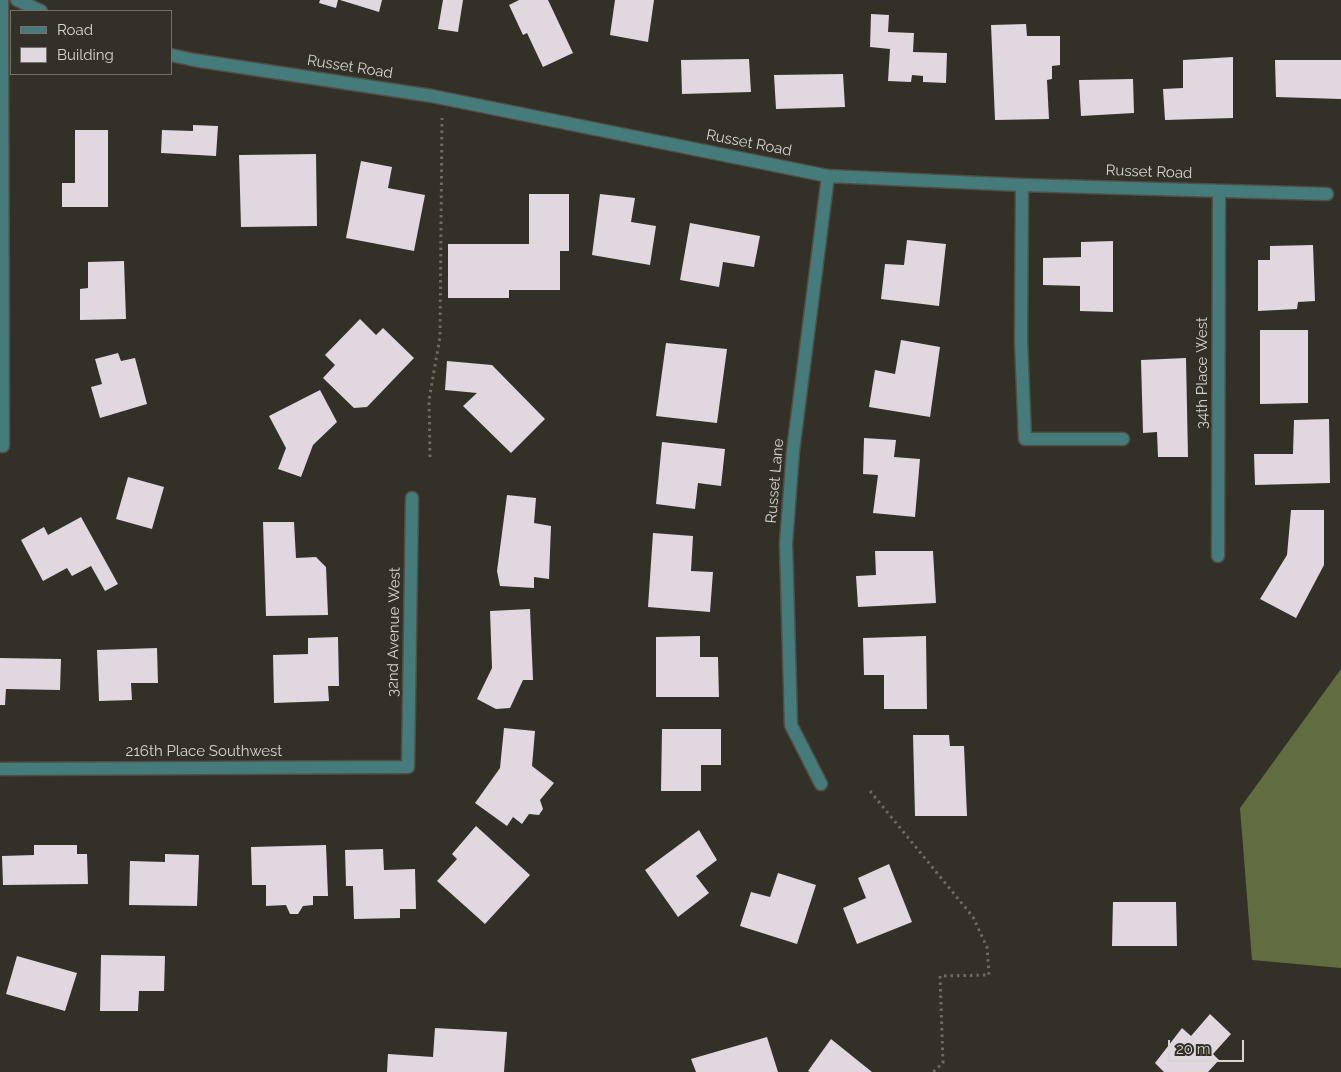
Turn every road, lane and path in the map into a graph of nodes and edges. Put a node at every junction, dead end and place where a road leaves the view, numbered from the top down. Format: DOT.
graph roads {
  1 [pos="2,0"];
  2 [pos="17,0"];
  3 [pos="39,10"];
  4 [pos="172,55"];
  5 [pos="442,112"];
  6 [pos="828,176"];
  7 [pos="1022,184"];
  8 [pos="1219,190"];
  9 [pos="1327,194"];
  10 [pos="1123,439"];
  11 [pos="3,446"];
  12 [pos="430,458"];
  13 [pos="412,498"];
  14 [pos="1218,556"];
  15 [pos="408,767"];
  16 [pos="0,769"];
  17 [pos="821,784"];
  18 [pos="870,791"];
  19 [pos="933,1072"];
  1 -- 11 [label="street"];
  2 -- 3 [label="street"];
  4 -- 6 [label="street, Russet Road"];
  5 -- 12 [label="path"];
  6 -- 7 [label="street, Russet Road"];
  6 -- 17 [label="street, Russet Lane"];
  7 -- 8 [label="street, Russet Road"];
  7 -- 10 [label="street"];
  8 -- 9 [label="street, Russet Road"];
  8 -- 14 [label="street, 34th Place West"];
  13 -- 15 [label="street, 32nd Avenue West"];
  15 -- 16 [label="street, 216th Place Southwest"];
  18 -- 19 [label="path"];
}
